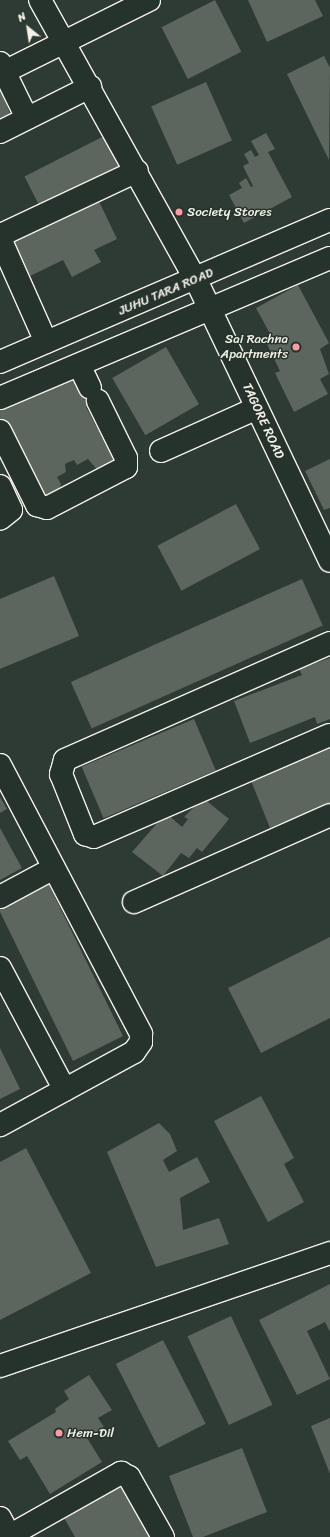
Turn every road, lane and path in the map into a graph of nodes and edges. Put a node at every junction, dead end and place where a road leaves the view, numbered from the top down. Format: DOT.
graph roads {
  1 [pos="40,0"];
  2 [pos="149,0"];
  3 [pos="66,40"];
  4 [pos="2,68"];
  5 [pos="90,87"];
  6 [pos="27,118"];
  7 [pos="0,132"];
  8 [pos="137,171"];
  9 [pos="330,220"];
  10 [pos="330,258"];
  11 [pos="196,280"];
  12 [pos="211,310"];
  13 [pos="46,342"];
  14 [pos="0,362"];
  15 [pos="78,365"];
  16 [pos="0,398"];
  17 [pos="257,408"];
  18 [pos="0,431"];
  19 [pos="161,451"];
  20 [pos="0,486"];
  21 [pos="0,519"];
  22 [pos="330,561"];
  23 [pos="330,643"];
  24 [pos="330,735"];
  25 [pos="0,765"];
  26 [pos="330,815"];
  27 [pos="54,868"];
  28 [pos="0,897"];
  29 [pos="134,902"];
  30 [pos="0,968"];
  31 [pos="65,1090"];
  32 [pos="0,1125"];
  33 [pos="330,1253"];
  34 [pos="0,1366"];
  35 [pos="6,1530"];
  36 [pos="163,1537"];
  1 -- 3 [label="street, TAGORE ROAD"];
  2 -- 3 [label="street"];
  3 -- 4 [label="street"];
  3 -- 5 [label="street, TAGORE ROAD"];
  4 -- 6 [label="street"];
  5 -- 6 [label="street"];
  5 -- 8 [label="street, TAGORE ROAD"];
  6 -- 7 [label="street"];
  8 -- 11 [label="street, TAGORE ROAD"];
  8 -- 13 [label="street"];
  9 -- 11 [label="street, JUHU TARA ROAD"];
  10 -- 12 [label="street"];
  11 -- 12 [label="street, TAGORE ROAD"];
  11 -- 13 [label="street, JUHU TARA ROAD"];
  12 -- 15 [label="street"];
  12 -- 17 [label="street, TAGORE ROAD"];
  13 -- 14 [label="street, JUHU TARA ROAD"];
  15 -- 16 [label="street"];
  15 -- 18 [label="street"];
  17 -- 19 [label="street"];
  17 -- 22 [label="street, TAGORE ROAD"];
  20 -- 21 [label="street"];
  23 -- 24 [label="street"];
  25 -- 27 [label="street"];
  26 -- 29 [label="street"];
  27 -- 28 [label="street"];
  27 -- 31 [label="street"];
  30 -- 31 [label="street"];
  31 -- 32 [label="street"];
  33 -- 34 [label="street"];
  35 -- 36 [label="street"];
}
